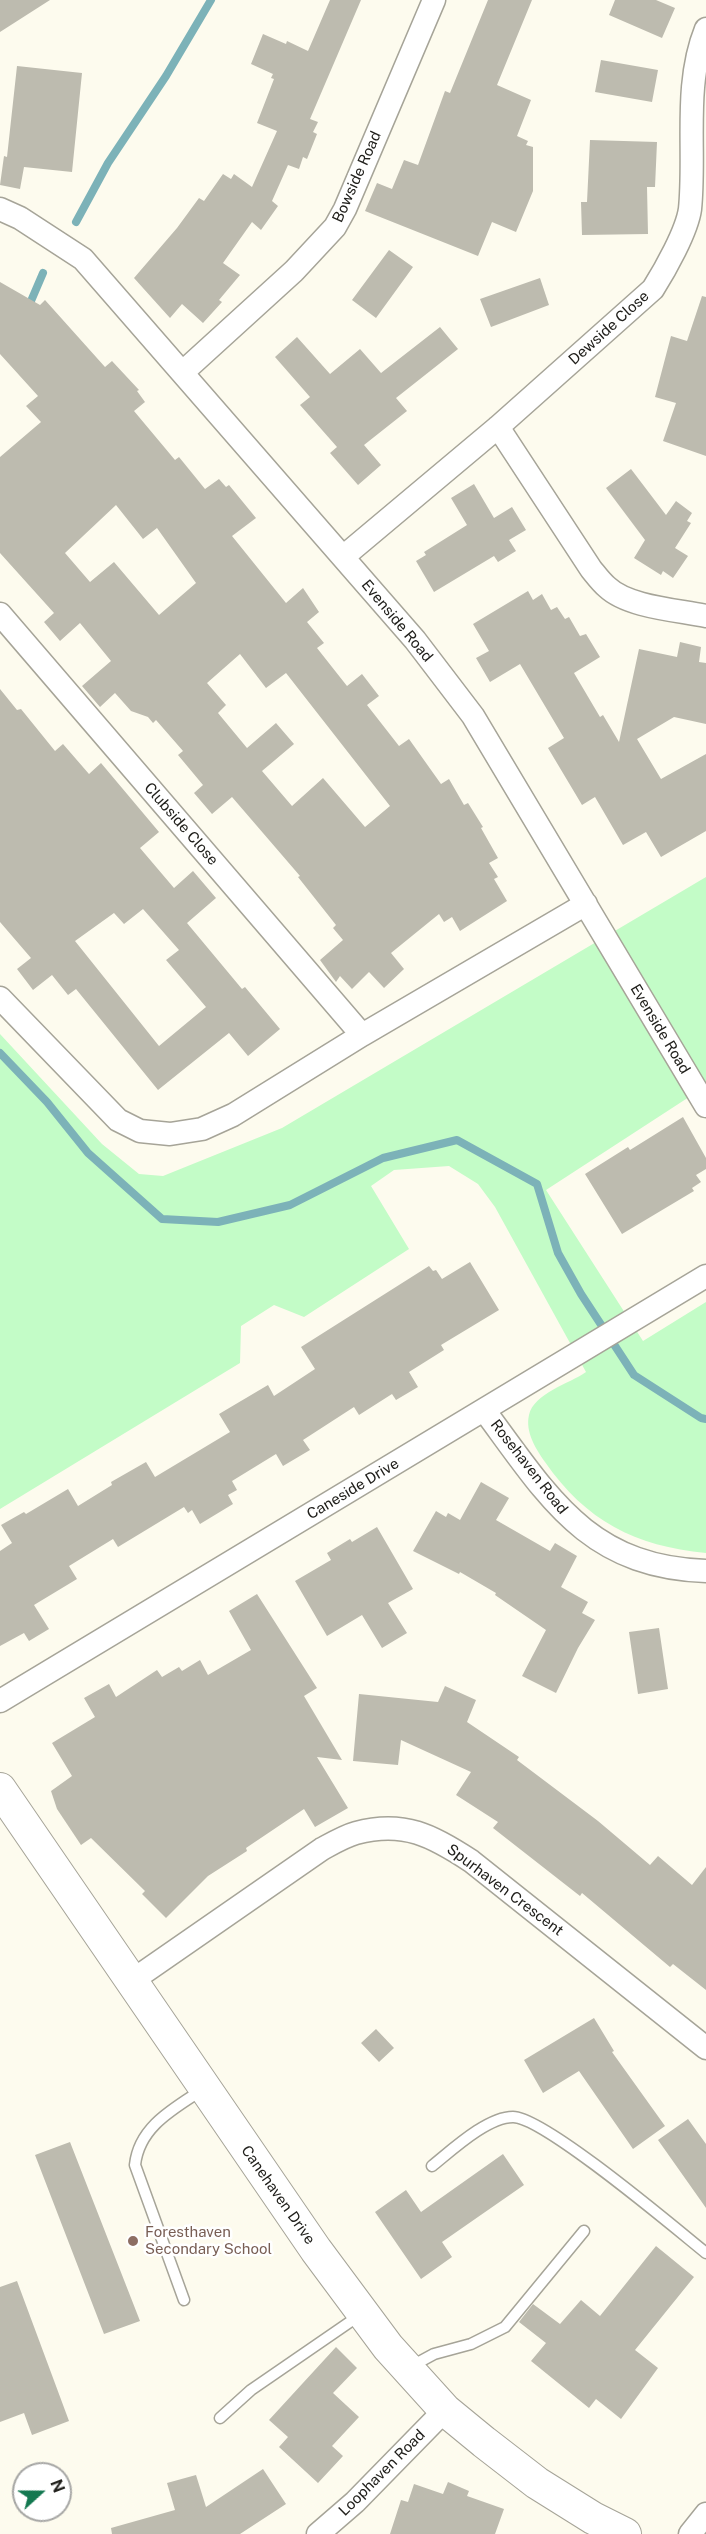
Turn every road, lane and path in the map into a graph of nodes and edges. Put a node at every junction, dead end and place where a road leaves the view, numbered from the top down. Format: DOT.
graph roads {
  1 [pos="434,0"];
  2 [pos="706,29"];
  3 [pos="0,209"];
  4 [pos="698,214"];
  5 [pos="183,372"];
  6 [pos="498,427"];
  7 [pos="343,557"];
  8 [pos="0,614"];
  9 [pos="706,616"];
  10 [pos="585,904"];
  11 [pos="0,998"];
  12 [pos="362,1035"];
  13 [pos="706,1106"];
  14 [pos="706,1276"];
  15 [pos="484,1410"];
  16 [pos="706,1571"];
  17 [pos="0,1701"];
  18 [pos="0,1789"];
  19 [pos="133,1980"];
  20 [pos="706,2048"];
  21 [pos="205,2088"];
  22 [pos="432,2166"];
  23 [pos="584,2231"];
  24 [pos="706,2253"];
  25 [pos="184,2300"];
  26 [pos="363,2313"];
  27 [pos="407,2368"];
  28 [pos="445,2410"];
  29 [pos="220,2418"];
  30 [pos="706,2514"];
  31 [pos="318,2534"];
  32 [pos="625,2534"];
  33 [pos="690,2534"];
  1 -- 5 [label="street, Bowside Road"];
  2 -- 4 [label="street, Dewside Close"];
  3 -- 5 [label="street, Evenside Road"];
  4 -- 6 [label="street, Dewside Close"];
  5 -- 7 [label="street, Evenside Road"];
  6 -- 7 [label="street, Dewside Close"];
  6 -- 9 [label="street"];
  7 -- 10 [label="street, Evenside Road"];
  8 -- 12 [label="street, Clubside Close"];
  10 -- 12 [label="street"];
  10 -- 13 [label="street, Evenside Road"];
  11 -- 12 [label="street"];
  14 -- 15 [label="street, Caneside Drive"];
  15 -- 16 [label="street, Rosehaven Road"];
  15 -- 17 [label="street, Caneside Drive"];
  18 -- 19 [label="street, Canehaven Drive"];
  19 -- 20 [label="street, Spurhaven Crescent"];
  19 -- 21 [label="street, Canehaven Drive"];
  21 -- 25 [label="lane"];
  21 -- 26 [label="street, Canehaven Drive"];
  22 -- 24 [label="lane"];
  23 -- 27 [label="lane"];
  26 -- 27 [label="street, Canehaven Drive"];
  26 -- 29 [label="lane"];
  27 -- 28 [label="street, Canehaven Drive"];
  28 -- 31 [label="street, Loophaven Road"];
  28 -- 32 [label="street, Canehaven Drive"];
  30 -- 33 [label="street"];
}
